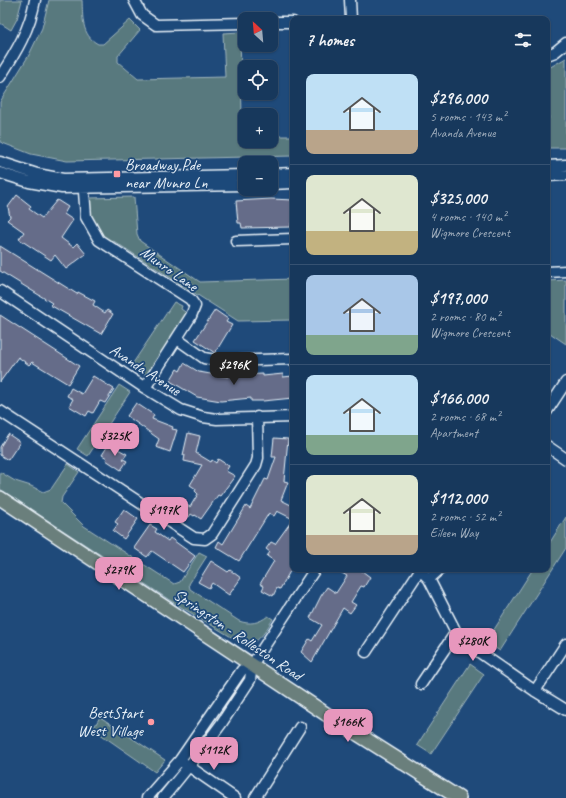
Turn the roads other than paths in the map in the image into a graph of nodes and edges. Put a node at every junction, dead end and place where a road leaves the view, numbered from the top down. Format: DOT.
graph roads {
  1 [pos="35,0"];
  2 [pos="134,0"];
  3 [pos="350,0"];
  4 [pos="351,16"];
  5 [pos="278,22"];
  6 [pos="290,22"];
  7 [pos="238,23"];
  8 [pos="566,43"];
  9 [pos="550,54"];
  10 [pos="0,77"];
  11 [pos="0,162"];
  12 [pos="566,165"];
  13 [pos="550,166"];
  14 [pos="0,173"];
  15 [pos="290,173"];
  16 [pos="278,174"];
  17 [pos="238,175"];
  18 [pos="566,175"];
  19 [pos="550,176"];
  20 [pos="290,183"];
  21 [pos="83,184"];
  22 [pos="278,184"];
  23 [pos="238,185"];
  24 [pos="290,240"];
  25 [pos="236,241"];
  26 [pos="566,271"];
  27 [pos="550,272"];
  28 [pos="0,291"];
  29 [pos="177,340"];
  30 [pos="290,359"];
  31 [pos="566,382"];
  32 [pos="145,388"];
  33 [pos="550,406"];
  34 [pos="0,410"];
  35 [pos="257,417"];
  36 [pos="290,417"];
  37 [pos="550,448"];
  38 [pos="566,459"];
  39 [pos="0,498"];
  40 [pos="313,572"];
  41 [pos="417,572"];
  42 [pos="422,572"];
  43 [pos="437,572"];
  44 [pos="429,579"];
  45 [pos="456,632"];
  46 [pos="566,644"];
  47 [pos="366,652"];
  48 [pos="252,665"];
  49 [pos="421,684"];
  50 [pos="535,691"];
  51 [pos="566,710"];
  52 [pos="300,727"];
  53 [pos="180,760"];
  54 [pos="189,767"];
  55 [pos="147,798"];
  56 [pos="163,798"];
  57 [pos="235,798"];
  58 [pos="255,798"];
  59 [pos="459,798"];
  1 -- 10 [label="street"];
  2 -- 7 [label="street"];
  3 -- 4 [label="street"];
  5 -- 6 [label="street"];
  8 -- 9 [label="street"];
  11 -- 21 [label="street"];
  12 -- 13 [label="street"];
  14 -- 21 [label="street"];
  15 -- 16 [label="street"];
  17 -- 21 [label="street"];
  18 -- 19 [label="street"];
  20 -- 22 [label="street"];
  21 -- 23 [label="street"];
  21 -- 29 [label="street, Munro Lane"];
  24 -- 25 [label="street"];
  26 -- 27 [label="street"];
  28 -- 32 [label="street, Avanda Avenue"];
  29 -- 30 [label="street"];
  29 -- 32 [label="street, Munro Lane"];
  31 -- 33 [label="street"];
  32 -- 35 [label="street, Avanda Avenue"];
  34 -- 35 [label="street"];
  35 -- 36 [label="street, Avanda Avenue"];
  37 -- 38 [label="street"];
  39 -- 48 [label="main road, Springston - Rolleston Road"];
  40 -- 48 [label="street"];
  41 -- 47 [label="street"];
  42 -- 44 [label="street"];
  43 -- 44 [label="street"];
  44 -- 45 [label="street"];
  45 -- 49 [label="street"];
  45 -- 50 [label="street"];
  46 -- 50 [label="street"];
  48 -- 53 [label="street"];
  48 -- 54 [label="street"];
  48 -- 59 [label="main road, Springston - Rolleston Road"];
  50 -- 51 [label="street"];
  52 -- 58 [label="street"];
  53 -- 54 [label="street"];
  53 -- 55 [label="street"];
  54 -- 56 [label="street"];
  54 -- 57 [label="street"];
}
